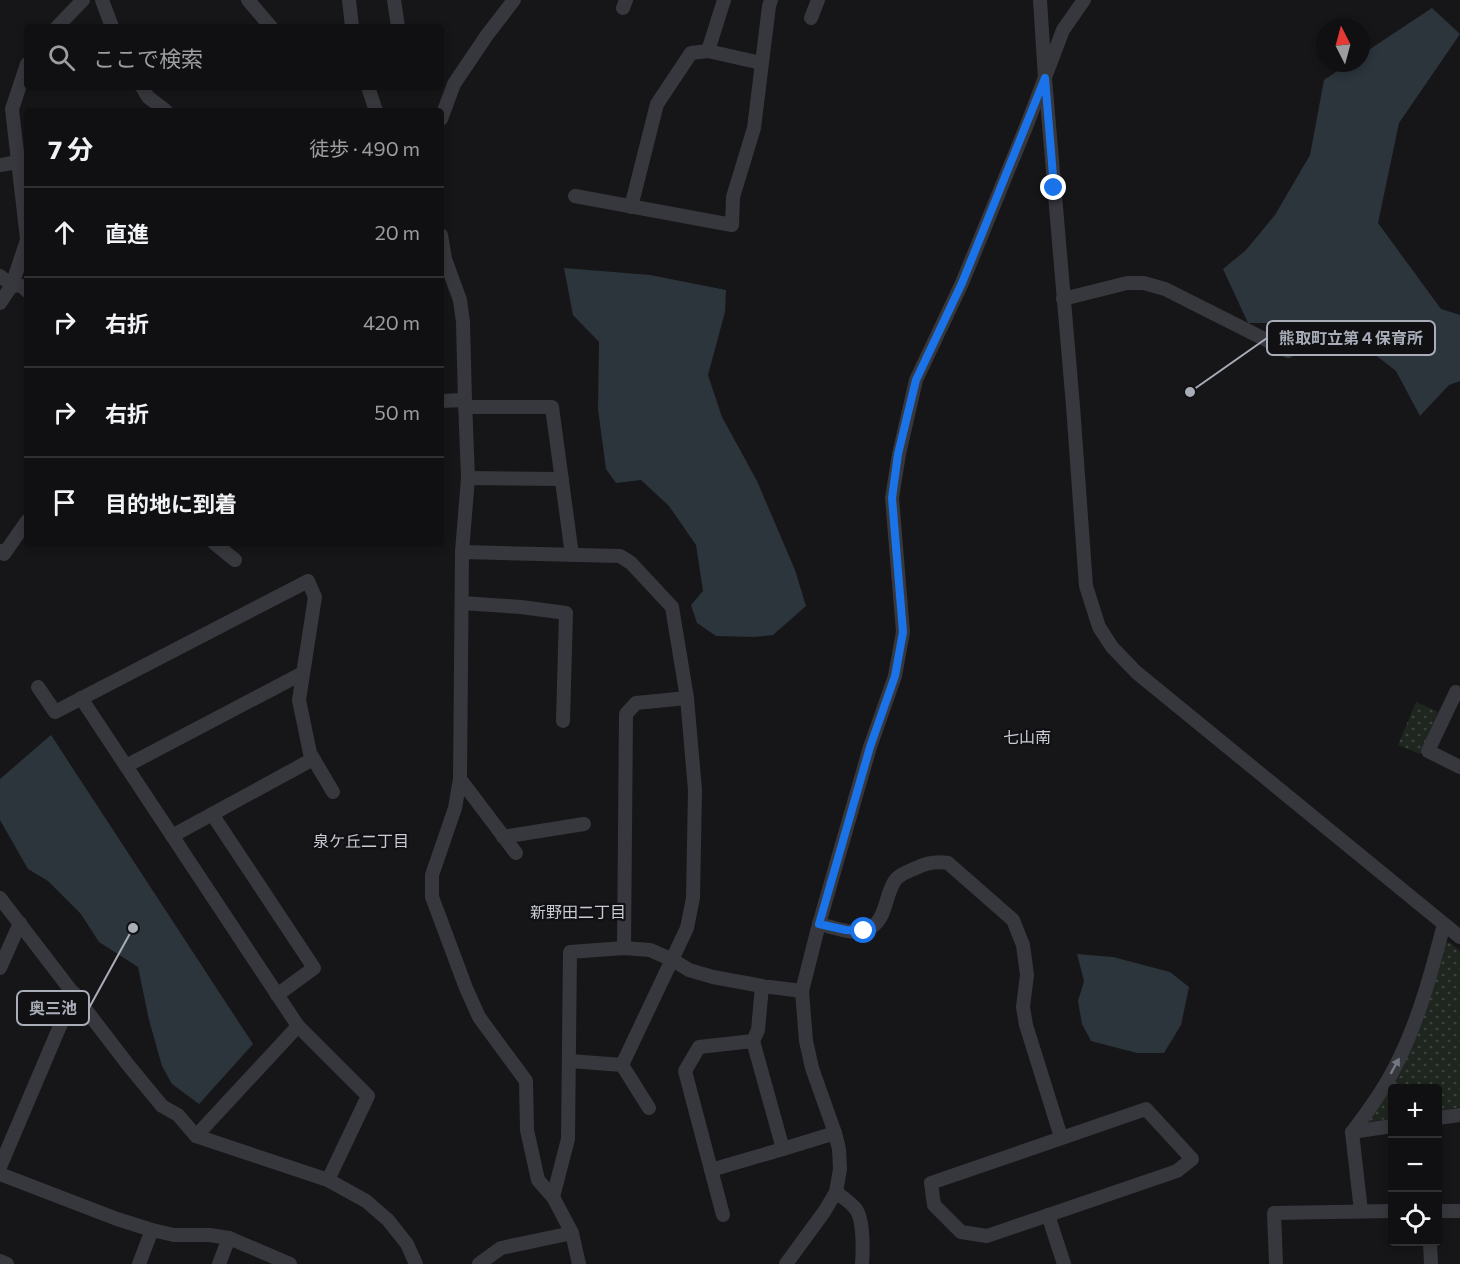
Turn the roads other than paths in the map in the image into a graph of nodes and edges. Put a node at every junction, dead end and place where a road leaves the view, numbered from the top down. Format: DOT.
graph roads {
  1 [pos="82,0"];
  2 [pos="102,0"];
  3 [pos="248,0"];
  4 [pos="348,0"];
  5 [pos="394,0"];
  6 [pos="514,0"];
  7 [pos="723,0"];
  8 [pos="771,0"];
  9 [pos="818,0"];
  10 [pos="1040,0"];
  11 [pos="1083,0"];
  12 [pos="811,18"];
  13 [pos="60,24"];
  14 [pos="111,24"];
  15 [pos="268,24"];
  16 [pos="352,24"];
  17 [pos="398,24"];
  18 [pos="708,51"];
  19 [pos="761,63"];
  20 [pos="24,73"];
  21 [pos="1045,78"];
  22 [pos="447,82"];
  23 [pos="144,90"];
  24 [pos="369,90"];
  25 [pos="162,108"];
  26 [pos="374,108"];
  27 [pos="443,108"];
  28 [pos="18,162"];
  29 [pos="0,165"];
  30 [pos="575,196"];
  31 [pos="631,207"];
  32 [pos="24,213"];
  33 [pos="24,248"];
  34 [pos="444,253"];
  35 [pos="0,276"];
  36 [pos="12,285"];
  37 [pos="24,288"];
  38 [pos="1063,298"];
  39 [pos="0,303"];
  40 [pos="1288,351"];
  41 [pos="444,401"];
  42 [pos="465,404"];
  43 [pos="468,478"];
  44 [pos="562,479"];
  45 [pos="24,524"];
  46 [pos="218,546"];
  47 [pos="0,551"];
  48 [pos="462,552"];
  49 [pos="572,555"];
  50 [pos="235,560"];
  51 [pos="462,603"];
  52 [pos="303,673"];
  53 [pos="38,687"];
  54 [pos="1460,694"];
  55 [pos="81,698"];
  56 [pos="687,698"];
  57 [pos="563,721"];
  58 [pos="314,759"];
  59 [pos="126,766"];
  60 [pos="1460,767"];
  61 [pos="460,779"];
  62 [pos="333,792"];
  63 [pos="212,814"];
  64 [pos="584,824"];
  65 [pos="172,836"];
  66 [pos="503,837"];
  67 [pos="516,853"];
  68 [pos="0,898"];
  69 [pos="20,924"];
  70 [pos="819,924"];
  71 [pos="1444,924"];
  72 [pos="1460,937"];
  73 [pos="624,948"];
  74 [pos="673,960"];
  75 [pos="0,968"];
  76 [pos="762,986"];
  77 [pos="802,991"];
  78 [pos="74,993"];
  79 [pos="278,995"];
  80 [pos="298,1026"];
  81 [pos="753,1041"];
  82 [pos="570,1061"];
  83 [pos="622,1065"];
  84 [pos="649,1108"];
  85 [pos="1460,1115"];
  86 [pos="1442,1117"];
  87 [pos="1388,1127"];
  88 [pos="1352,1132"];
  89 [pos="835,1133"];
  90 [pos="196,1136"];
  91 [pos="1061,1137"];
  92 [pos="783,1149"];
  93 [pos="0,1167"];
  94 [pos="711,1170"];
  95 [pos="0,1174"];
  96 [pos="328,1180"];
  97 [pos="836,1192"];
  98 [pos="553,1197"];
  99 [pos="1361,1211"];
  100 [pos="1388,1211"];
  101 [pos="1442,1211"];
  102 [pos="1460,1211"];
  103 [pos="723,1215"];
  104 [pos="1048,1215"];
  105 [pos="152,1230"];
  106 [pos="572,1233"];
  107 [pos="229,1238"];
  108 [pos="1430,1246"];
  109 [pos="0,1261"];
  110 [pos="7,1264"];
  111 [pos="139,1264"];
  112 [pos="219,1264"];
  113 [pos="290,1264"];
  114 [pos="416,1264"];
  115 [pos="478,1264"];
  116 [pos="579,1264"];
  117 [pos="786,1264"];
  118 [pos="862,1264"];
  119 [pos="1064,1264"];
  120 [pos="1276,1264"];
  121 [pos="1431,1264"];
  1 -- 13 [label="street"];
  2 -- 14 [label="street"];
  3 -- 15 [label="street"];
  4 -- 16 [label="street"];
  5 -- 17 [label="street"];
  6 -- 22 [label="street"];
  7 -- 18 [label="street"];
  8 -- 19 [label="street"];
  9 -- 12 [label="street"];
  10 -- 21 [label="street"];
  11 -- 21 [label="street"];
  18 -- 19 [label="street"];
  18 -- 31 [label="street"];
  19 -- 31 [label="street"];
  20 -- 28 [label="street"];
  21 -- 38 [label="street"];
  21 -- 70 [label="street"];
  22 -- 27 [label="street"];
  23 -- 25 [label="street"];
  24 -- 26 [label="street"];
  28 -- 29 [label="street"];
  28 -- 32 [label="street"];
  30 -- 31 [label="street"];
  33 -- 36 [label="street"];
  34 -- 42 [label="street"];
  35 -- 36 [label="street"];
  36 -- 37 [label="street"];
  36 -- 39 [label="street"];
  38 -- 40 [label="street"];
  38 -- 71 [label="street"];
  41 -- 42 [label="street"];
  42 -- 43 [label="street"];
  42 -- 44 [label="street"];
  43 -- 44 [label="street"];
  43 -- 48 [label="street"];
  44 -- 49 [label="street"];
  45 -- 47 [label="street"];
  46 -- 50 [label="street"];
  48 -- 49 [label="street"];
  48 -- 51 [label="street"];
  49 -- 56 [label="street"];
  51 -- 57 [label="street"];
  51 -- 61 [label="street"];
  52 -- 55 [label="street"];
  52 -- 58 [label="street"];
  52 -- 59 [label="street"];
  53 -- 55 [label="street"];
  54 -- 60 [label="street"];
  55 -- 59 [label="street"];
  56 -- 73 [label="street"];
  56 -- 74 [label="street"];
  58 -- 62 [label="street"];
  58 -- 63 [label="street"];
  59 -- 65 [label="street"];
  61 -- 66 [label="street"];
  61 -- 98 [label="street"];
  63 -- 65 [label="street"];
  63 -- 79 [label="street"];
  64 -- 66 [label="street"];
  65 -- 79 [label="street"];
  66 -- 67 [label="street"];
  68 -- 69 [label="street"];
  69 -- 75 [label="street"];
  69 -- 78 [label="street"];
  70 -- 77 [label="street"];
  70 -- 91 [label="street"];
  71 -- 72 [label="street"];
  88 -- 71 [label="street, one-way"];
  73 -- 74 [label="street"];
  73 -- 82 [label="street"];
  74 -- 76 [label="street"];
  74 -- 83 [label="street"];
  76 -- 77 [label="street"];
  76 -- 81 [label="street"];
  77 -- 89 [label="street"];
  78 -- 90 [label="street"];
  78 -- 93 [label="street"];
  79 -- 80 [label="street"];
  80 -- 90 [label="street"];
  80 -- 96 [label="street"];
  81 -- 92 [label="street"];
  81 -- 94 [label="street"];
  82 -- 83 [label="street"];
  82 -- 98 [label="street"];
  83 -- 84 [label="street"];
  85 -- 86 [label="street"];
  87 -- 88 [label="street"];
  88 -- 99 [label="street"];
  89 -- 92 [label="street"];
  89 -- 97 [label="street"];
  90 -- 96 [label="street"];
  91 -- 104 [label="street"];
  91 -- 104 [label="street"];
  92 -- 94 [label="street"];
  94 -- 103 [label="street"];
  95 -- 105 [label="street"];
  96 -- 114 [label="street"];
  97 -- 117 [label="street"];
  97 -- 118 [label="street"];
  98 -- 106 [label="street"];
  99 -- 100 [label="street"];
  99 -- 120 [label="street"];
  101 -- 102 [label="street"];
  104 -- 119 [label="street"];
  105 -- 107 [label="street"];
  105 -- 111 [label="street"];
  106 -- 115 [label="street"];
  106 -- 116 [label="street"];
  107 -- 112 [label="street"];
  107 -- 113 [label="street"];
  108 -- 121 [label="street"];
  109 -- 110 [label="street"];
}
